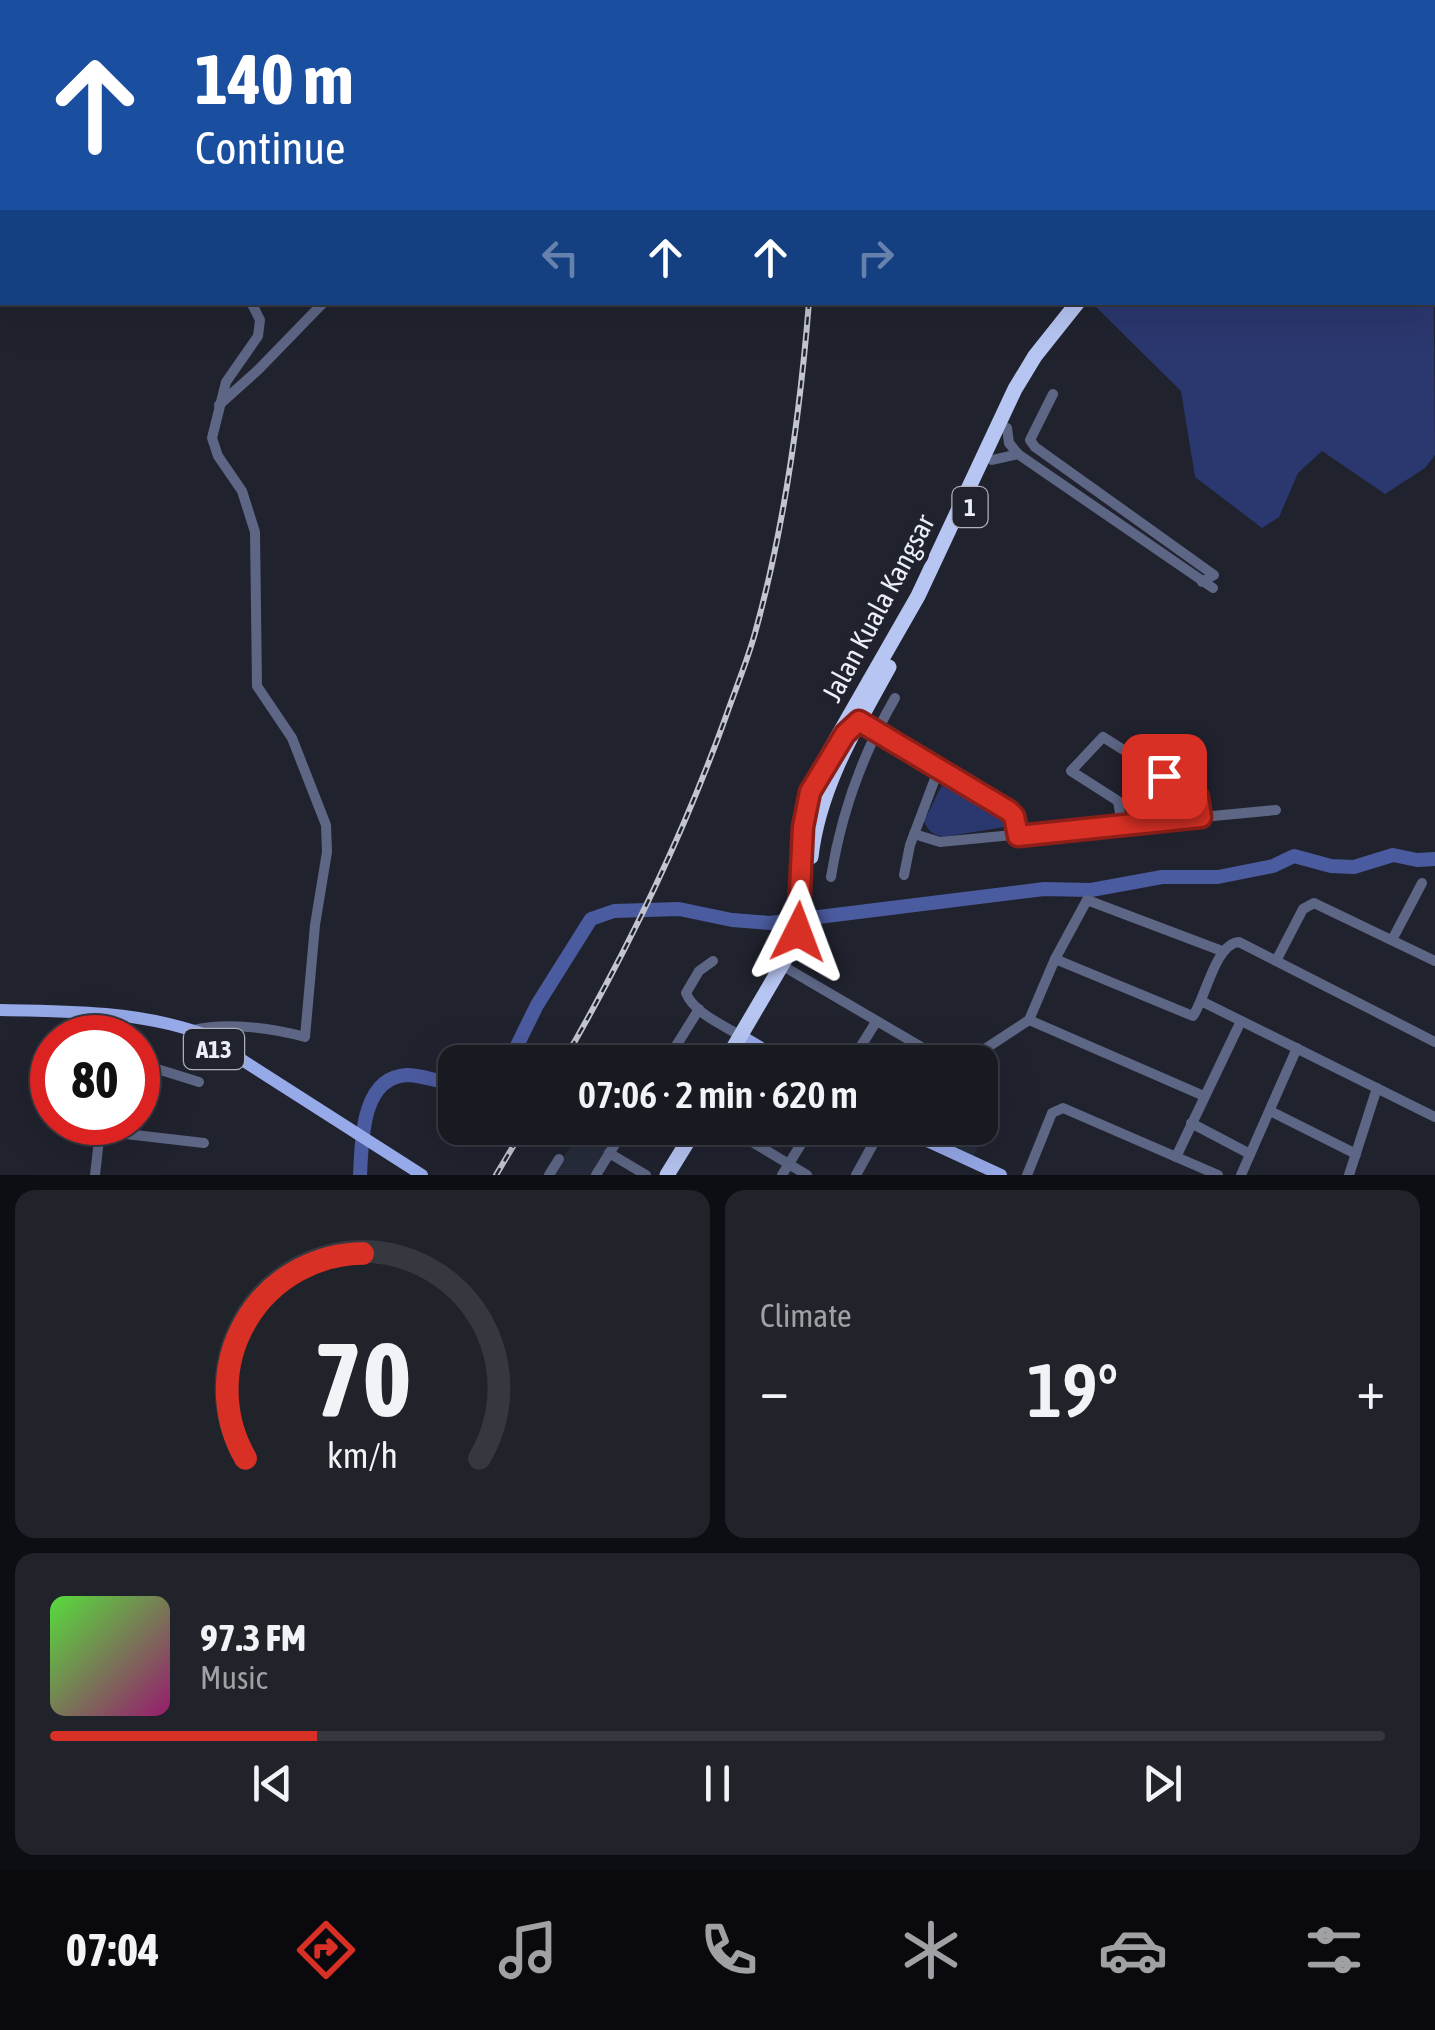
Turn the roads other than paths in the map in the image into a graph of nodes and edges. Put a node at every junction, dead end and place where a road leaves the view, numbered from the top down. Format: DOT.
graph roads {
  1 [pos="252,305"];
  2 [pos="321,305"];
  3 [pos="1076,305"];
  4 [pos="1088,305"];
  5 [pos="1052,394"];
  6 [pos="218,405"];
  7 [pos="1007,428"];
  8 [pos="1018,454"];
  9 [pos="992,460"];
  10 [pos="1060,466"];
  11 [pos="1053,479"];
  12 [pos="867,685"];
  13 [pos="896,698"];
  14 [pos="861,720"];
  15 [pos="877,730"];
  16 [pos="940,768"];
  17 [pos="814,782"];
  18 [pos="1276,810"];
  19 [pos="1201,817"];
  20 [pos="1122,825"];
  21 [pos="914,834"];
  22 [pos="1018,836"];
  23 [pos="904,875"];
  24 [pos="831,877"];
  25 [pos="1422,883"];
  26 [pos="804,903"];
  27 [pos="1392,940"];
  28 [pos="1222,952"];
  29 [pos="1056,959"];
  30 [pos="713,961"];
  31 [pos="1276,961"];
  32 [pos="1435,962"];
  33 [pos="787,968"];
  34 [pos="1201,1002"];
  35 [pos="699,1010"];
  36 [pos="0,1013"];
  37 [pos="90,1014"];
  38 [pos="101,1015"];
  39 [pos="30,1018"];
  40 [pos="1029,1020"];
  41 [pos="1241,1021"];
  42 [pos="876,1022"];
  43 [pos="160,1023"];
  44 [pos="192,1030"];
  45 [pos="160,1033"];
  46 [pos="746,1040"];
  47 [pos="1435,1042"];
  48 [pos="677,1045"];
  49 [pos="741,1045"];
  50 [pos="744,1045"];
  51 [pos="753,1045"];
  52 [pos="755,1045"];
  53 [pos="862,1045"];
  54 [pos="916,1045"];
  55 [pos="991,1045"];
  56 [pos="1298,1048"];
  57 [pos="160,1070"];
  58 [pos="199,1082"];
  59 [pos="1377,1088"];
  60 [pos="1204,1096"];
  61 [pos="303,1100"];
  62 [pos="1270,1111"];
  63 [pos="1435,1117"];
  64 [pos="1191,1124"];
  65 [pos="160,1136"];
  66 [pos="204,1143"];
  67 [pos="98,1145"];
  68 [pos="614,1145"];
  69 [pos="675,1145"];
  70 [pos="686,1145"];
  71 [pos="752,1145"];
  72 [pos="801,1145"];
  73 [pos="875,1145"];
  74 [pos="924,1145"];
  75 [pos="940,1145"];
  76 [pos="610,1152"];
  77 [pos="1250,1154"];
  78 [pos="1356,1154"];
  79 [pos="1176,1157"];
  80 [pos="559,1160"];
  81 [pos="786,1170"];
  82 [pos="94,1175"];
  83 [pos="422,1175"];
  84 [pos="549,1175"];
  85 [pos="596,1175"];
  86 [pos="646,1175"];
  87 [pos="656,1175"];
  88 [pos="667,1175"];
  89 [pos="807,1175"];
  90 [pos="856,1175"];
  91 [pos="992,1175"];
  92 [pos="1001,1175"];
  93 [pos="1027,1175"];
  94 [pos="1218,1175"];
  95 [pos="1241,1175"];
  96 [pos="1349,1175"];
  1 -- 6 [label="street"];
  2 -- 6 [label="street"];
  3 -- 12 [label="highway, Jalan Kuala Kangsar / 1"];
  4 -- 7 [label="highway, Jalan Kuala Kangsar / 1"];
  5 -- 10 [label="street"];
  6 -- 44 [label="street"];
  7 -- 8 [label="street"];
  7 -- 9 [label="highway, Jalan Kuala Kangsar / 1"];
  8 -- 9 [label="street"];
  8 -- 11 [label="street"];
  9 -- 14 [label="highway, Jalan Kuala Kangsar / 1"];
  10 -- 11 [label="street"];
  10 -- 11 [label="street"];
  12 -- 14 [label="highway"];
  12 -- 17 [label="highway, Jalan Kuala Kangsar / 1"];
  13 -- 15 [label="street"];
  14 -- 15 [label="street"];
  14 -- 17 [label="highway"];
  14 -- 26 [label="highway, Jalan Kuala Kangsar / 1"];
  15 -- 16 [label="street"];
  15 -- 24 [label="street"];
  16 -- 21 [label="street"];
  16 -- 22 [label="street"];
  17 -- 26 [label="highway, Jalan Kuala Kangsar / 1"];
  18 -- 19 [label="street"];
  19 -- 20 [label="street"];
  19 -- 20 [label="street"];
  20 -- 22 [label="street"];
  21 -- 22 [label="street"];
  21 -- 23 [label="street"];
  25 -- 27 [label="street"];
  26 -- 33 [label="highway, Jalan Kuala Kangsar / 1"];
  27 -- 31 [label="street"];
  27 -- 32 [label="street"];
  28 -- 29 [label="street"];
  28 -- 31 [label="street"];
  28 -- 34 [label="street"];
  29 -- 34 [label="street"];
  29 -- 40 [label="street"];
  30 -- 35 [label="street"];
  31 -- 47 [label="street"];
  33 -- 42 [label="street"];
  33 -- 46 [label="highway, Jalan Kuala Kangsar / 1"];
  34 -- 41 [label="street"];
  35 -- 46 [label="street"];
  35 -- 48 [label="street"];
  36 -- 37 [label="main road, A13"];
  36 -- 39 [label="main road, A13"];
  37 -- 38 [label="main road, A13"];
  40 -- 55 [label="street"];
  40 -- 60 [label="street"];
  41 -- 56 [label="street"];
  41 -- 60 [label="street"];
  42 -- 53 [label="street"];
  42 -- 54 [label="street"];
  43 -- 44 [label="main road, A13"];
  44 -- 61 [label="main road, A13"];
  45 -- 61 [label="main road, A13"];
  46 -- 49 [label="highway, Jalan Kuala Kangsar / 1"];
  46 -- 50 [label="highway, Jalan Kuala Kangsar / 1"];
  46 -- 51 [label="main road"];
  46 -- 52 [label="main road"];
  56 -- 59 [label="street"];
  56 -- 62 [label="street"];
  57 -- 58 [label="street"];
  59 -- 63 [label="street"];
  59 -- 78 [label="street"];
  60 -- 64 [label="street"];
  61 -- 83 [label="main road, A13"];
  62 -- 77 [label="street"];
  62 -- 78 [label="street"];
  64 -- 77 [label="street"];
  64 -- 79 [label="street"];
  65 -- 66 [label="street"];
  67 -- 82 [label="street"];
  68 -- 76 [label="street"];
  69 -- 87 [label="highway"];
  70 -- 88 [label="highway"];
  71 -- 81 [label="street"];
  72 -- 81 [label="street"];
  73 -- 90 [label="street"];
  74 -- 91 [label="main road"];
  75 -- 92 [label="main road"];
  76 -- 85 [label="street"];
  76 -- 86 [label="street"];
  77 -- 95 [label="street"];
  78 -- 96 [label="street"];
  79 -- 93 [label="street"];
  79 -- 94 [label="street"];
  80 -- 84 [label="street"];
  81 -- 89 [label="street"];
}
